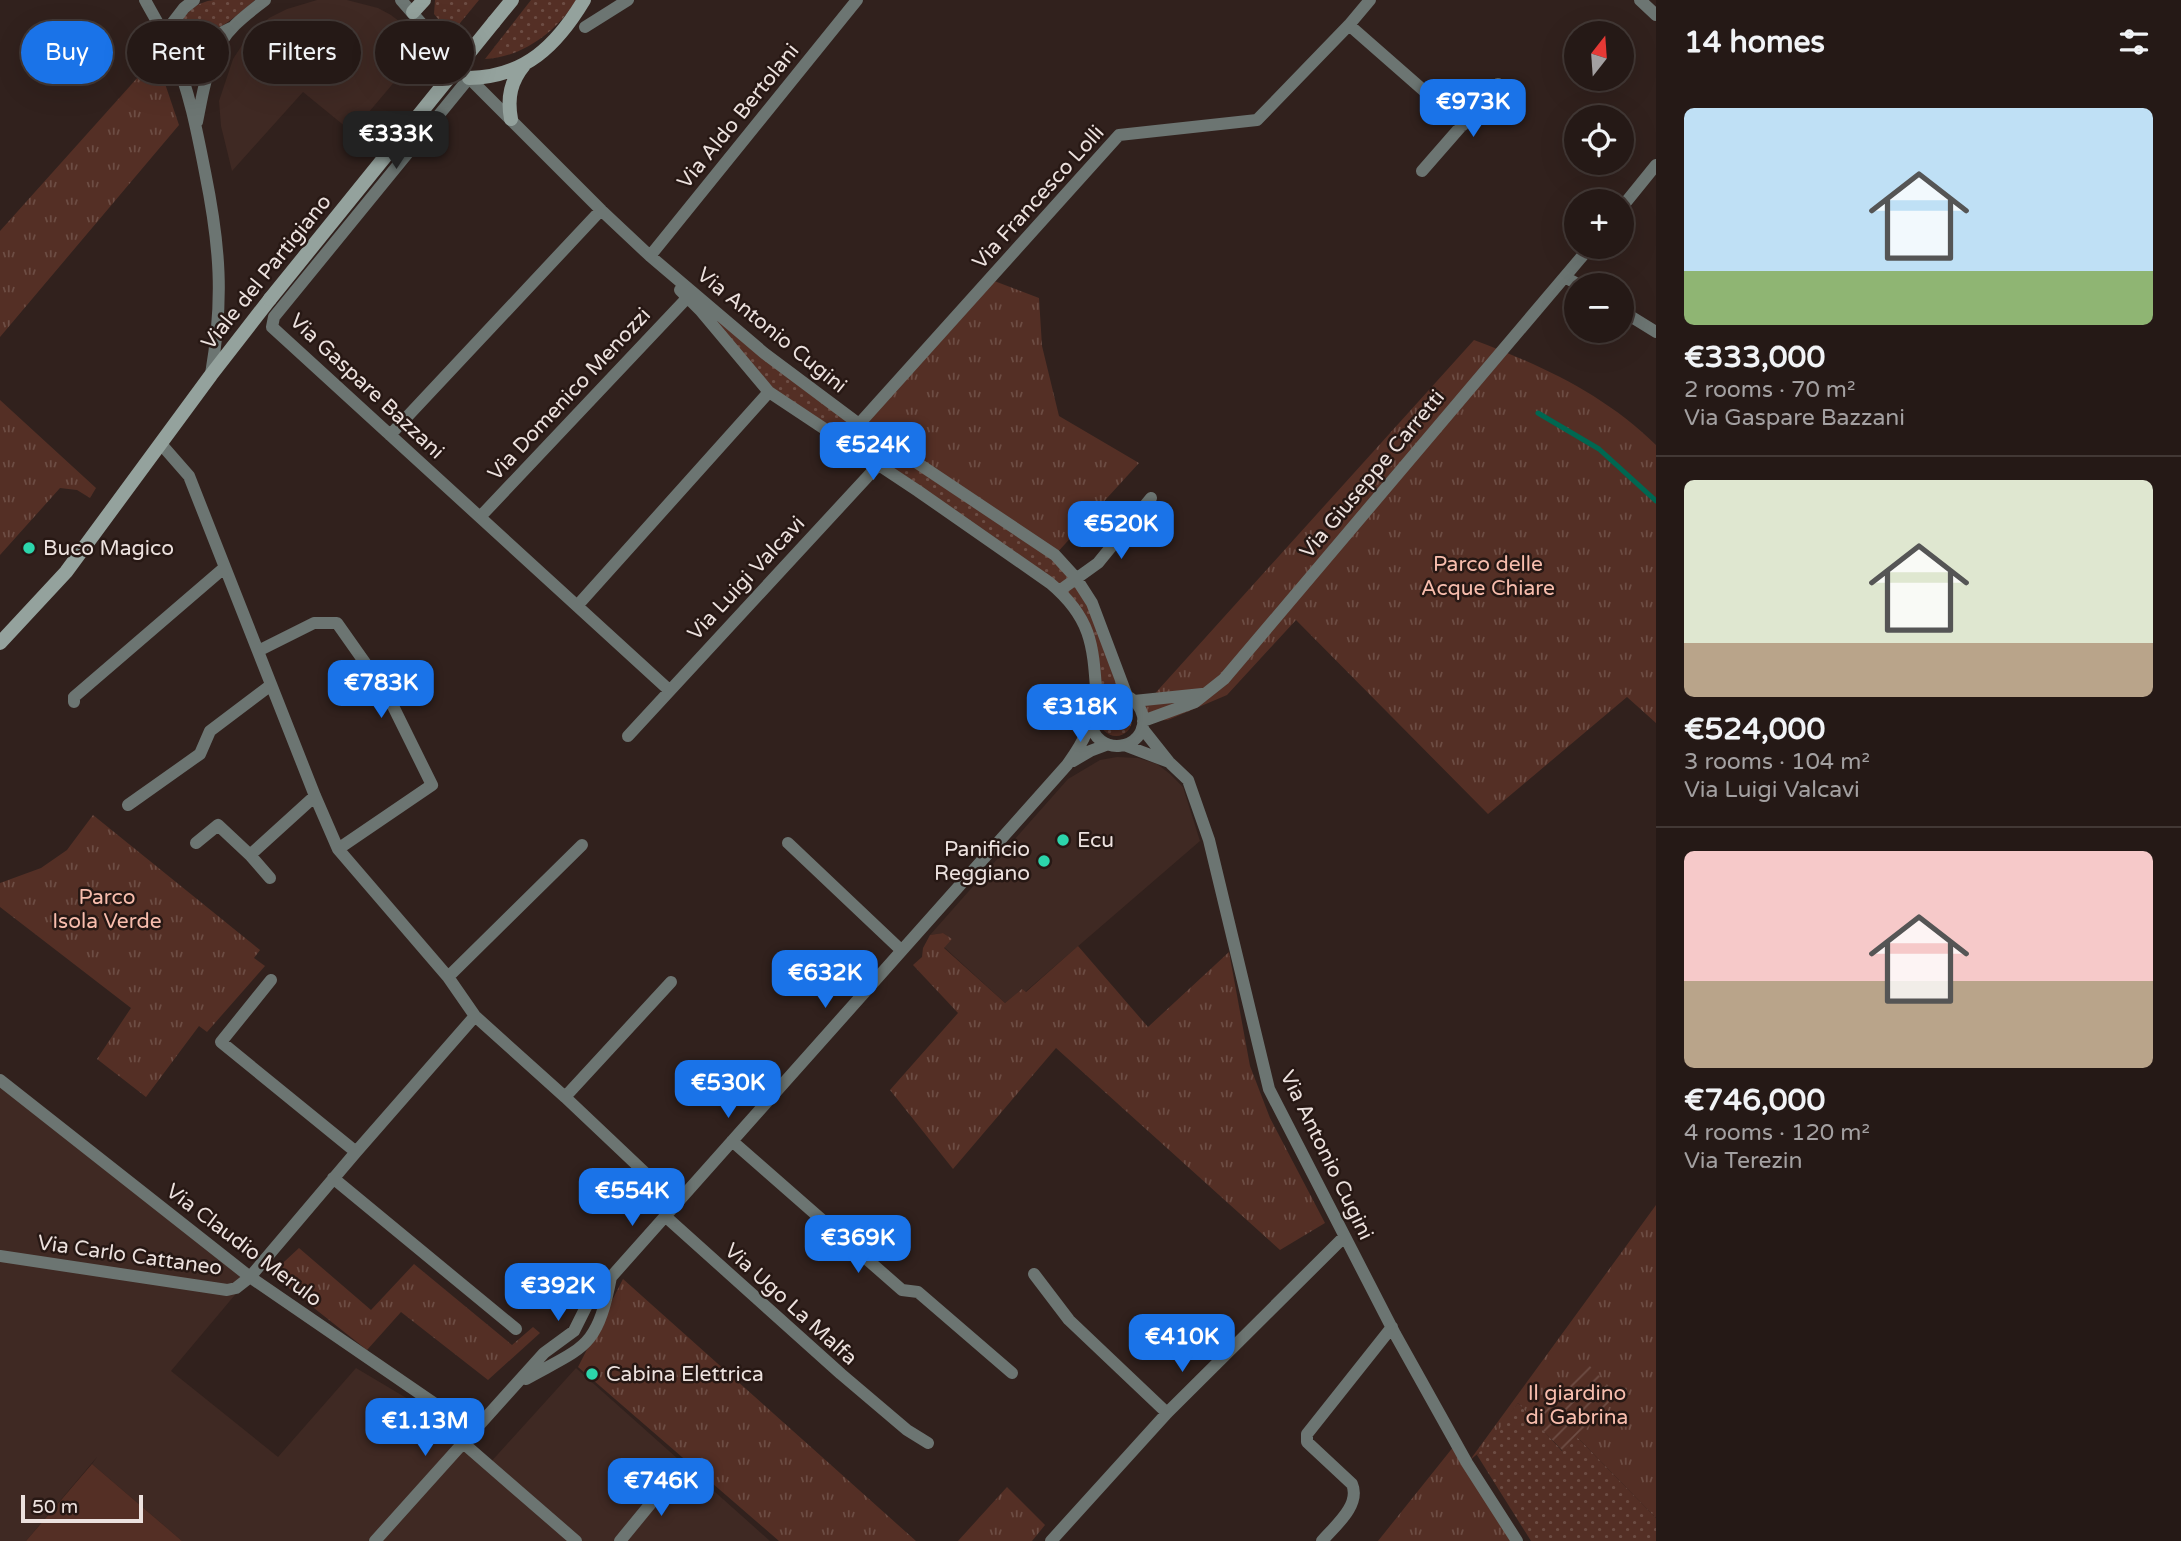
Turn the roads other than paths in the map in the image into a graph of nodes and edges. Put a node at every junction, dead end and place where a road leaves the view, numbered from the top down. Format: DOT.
graph roads {
  1 [pos="145,0"];
  2 [pos="194,0"];
  3 [pos="265,0"];
  4 [pos="401,0"];
  5 [pos="424,0"];
  6 [pos="512,0"];
  7 [pos="584,0"];
  8 [pos="628,0"];
  9 [pos="856,0"];
  10 [pos="1370,0"];
  11 [pos="1640,0"];
  12 [pos="413,12"];
  13 [pos="1656,15"];
  14 [pos="157,21"];
  15 [pos="174,21"];
  16 [pos="421,21"];
  17 [pos="1349,25"];
  18 [pos="234,26"];
  19 [pos="585,27"];
  20 [pos="229,29"];
  21 [pos="527,61"];
  22 [pos="474,78"];
  23 [pos="474,83"];
  24 [pos="184,84"];
  25 [pos="464,84"];
  26 [pos="1497,84"];
  27 [pos="511,118"];
  28 [pos="1463,125"];
  29 [pos="196,126"];
  30 [pos="1656,165"];
  31 [pos="1422,171"];
  32 [pos="1634,192"];
  33 [pos="601,210"];
  34 [pos="650,256"];
  35 [pos="1580,259"];
  36 [pos="1569,273"];
  37 [pos="1564,279"];
  38 [pos="687,298"];
  39 [pos="1634,318"];
  40 [pos="1656,332"];
  41 [pos="211,375"];
  42 [pos="769,392"];
  43 [pos="859,424"];
  44 [pos="390,435"];
  45 [pos="161,444"];
  46 [pos="894,448"];
  47 [pos="877,465"];
  48 [pos="1151,498"];
  49 [pos="480,517"];
  50 [pos="224,568"];
  51 [pos="1076,578"];
  52 [pos="1059,591"];
  53 [pos="577,606"];
  54 [pos="0,643"];
  55 [pos="258,651"];
  56 [pos="271,685"];
  57 [pos="669,690"];
  58 [pos="1206,694"];
  59 [pos="1130,698"];
  60 [pos="74,702"];
  61 [pos="1097,702"];
  62 [pos="1090,720"];
  63 [pos="1142,725"];
  64 [pos="628,736"];
  65 [pos="1106,745"];
  66 [pos="1124,746"];
  67 [pos="1169,762"];
  68 [pos="1067,765"];
  69 [pos="314,796"];
  70 [pos="128,805"];
  71 [pos="196,842"];
  72 [pos="788,843"];
  73 [pos="582,845"];
  74 [pos="338,849"];
  75 [pos="250,855"];
  76 [pos="270,878"];
  77 [pos="901,950"];
  78 [pos="448,977"];
  79 [pos="271,980"];
  80 [pos="671,982"];
  81 [pos="475,1016"];
  82 [pos="0,1080"];
  83 [pos="565,1097"];
  84 [pos="732,1141"];
  85 [pos="355,1152"];
  86 [pos="333,1178"];
  87 [pos="677,1203"];
  88 [pos="664,1216"];
  89 [pos="1344,1237"];
  90 [pos="0,1256"];
  91 [pos="1034,1275"];
  92 [pos="612,1276"];
  93 [pos="250,1277"];
  94 [pos="1392,1327"];
  95 [pos="516,1329"];
  96 [pos="1012,1373"];
  97 [pos="519,1383"];
  98 [pos="1167,1413"];
  99 [pos="472,1430"];
  100 [pos="463,1441"];
  101 [pos="928,1443"];
  102 [pos="675,1474"];
  103 [pos="374,1541"];
  104 [pos="576,1541"];
  105 [pos="620,1541"];
  106 [pos="1051,1541"];
  107 [pos="1322,1541"];
  108 [pos="1517,1541"];
  1 -- 14 [label="street"];
  2 -- 15 [label="street"];
  3 -- 18 [label="street"];
  4 -- 12 [label="street, Via Antonio Cugini"];
  5 -- 12 [label="main road"];
  6 -- 41 [label="main road, Viale del Partigiano, bridge"];
  7 -- 21 [label="main road"];
  8 -- 19 [label="street"];
  9 -- 34 [label="street, Via Aldo Bertolani"];
  10 -- 17 [label="street, Via Francesco Lolli"];
  11 -- 13 [label="street"];
  12 -- 16 [label="street, Via Antonio Cugini"];
  17 -- 28 [label="street"];
  17 -- 43 [label="street, Via Francesco Lolli"];
  18 -- 20 [label="street"];
  18 -- 29 [label="street"];
  21 -- 22 [label="main road"];
  21 -- 27 [label="main road"];
  23 -- 27 [label="street, Via Antonio Cugini"];
  24 -- 29 [label="street"];
  25 -- 44 [label="street, Via Gaspare Bazzani"];
  26 -- 28 [label="street"];
  27 -- 33 [label="street, Via Antonio Cugini"];
  28 -- 31 [label="street"];
  29 -- 41 [label="street"];
  30 -- 32 [label="street"];
  33 -- 34 [label="street, Via Antonio Cugini"];
  33 -- 44 [label="street"];
  34 -- 38 [label="street, Via Antonio Cugini"];
  34 -- 43 [label="street, Via Antonio Cugini"];
  35 -- 36 [label="street, Via Giuseppe Carretti"];
  37 -- 58 [label="street, Via Giuseppe Carretti"];
  38 -- 42 [label="street, Via Antonio Cugini"];
  38 -- 49 [label="street, Via Domenico Menozzi"];
  39 -- 40 [label="street"];
  41 -- 45 [label="main road, Viale del Partigiano"];
  42 -- 47 [label="street, Via Antonio Cugini"];
  42 -- 53 [label="street"];
  43 -- 46 [label="street, Via Antonio Cugini"];
  44 -- 49 [label="street, Via Gaspare Bazzani"];
  45 -- 50 [label="street"];
  45 -- 54 [label="main road, Viale del Partigiano"];
  46 -- 47 [label="street, Via Luigi Valcavi"];
  46 -- 51 [label="street, Via Antonio Cugini"];
  47 -- 52 [label="street, Via Antonio Cugini"];
  47 -- 57 [label="street, Via Luigi Valcavi"];
  48 -- 51 [label="street"];
  49 -- 53 [label="street, Via Gaspare Bazzani"];
  50 -- 55 [label="street"];
  50 -- 60 [label="street"];
  51 -- 52 [label="street"];
  51 -- 59 [label="street, Via Antonio Cugini"];
  52 -- 61 [label="street, Via Antonio Cugini"];
  53 -- 57 [label="street, Via Gaspare Bazzani"];
  55 -- 56 [label="street"];
  55 -- 74 [label="street"];
  56 -- 69 [label="street"];
  56 -- 70 [label="street"];
  57 -- 64 [label="street, Via Luigi Valcavi"];
  58 -- 59 [label="street"];
  58 -- 63 [label="street, Via Giuseppe Carretti"];
  59 -- 61 [label="street"];
  59 -- 63 [label="street, Via Antonio Cugini"];
  61 -- 62 [label="street, Via Antonio Cugini"];
  62 -- 65 [label="street"];
  62 -- 68 [label="street, Via Antonio Cugini"];
  63 -- 66 [label="street"];
  63 -- 67 [label="street, Via Antonio Cugini"];
  65 -- 66 [label="street"];
  65 -- 68 [label="street"];
  66 -- 67 [label="street"];
  67 -- 89 [label="street, Via Antonio Cugini"];
  68 -- 77 [label="street"];
  69 -- 74 [label="street"];
  69 -- 75 [label="street"];
  71 -- 75 [label="street"];
  72 -- 77 [label="street"];
  73 -- 78 [label="street"];
  74 -- 78 [label="street"];
  75 -- 76 [label="street"];
  77 -- 84 [label="street"];
  78 -- 81 [label="street"];
  79 -- 85 [label="street"];
  80 -- 83 [label="street"];
  81 -- 83 [label="street"];
  81 -- 85 [label="street"];
  82 -- 93 [label="street, Via Claudio Merulo"];
  83 -- 87 [label="street"];
  84 -- 87 [label="street"];
  84 -- 96 [label="street"];
  85 -- 86 [label="street"];
  86 -- 93 [label="street"];
  86 -- 95 [label="street"];
  87 -- 88 [label="street"];
  88 -- 92 [label="street"];
  88 -- 101 [label="street, Via Ugo La Malfa"];
  89 -- 94 [label="street, Via Antonio Cugini"];
  89 -- 98 [label="street"];
  90 -- 93 [label="street, Via Carlo Cattaneo"];
  91 -- 98 [label="street"];
  92 -- 97 [label="street"];
  92 -- 97 [label="street"];
  93 -- 99 [label="street, Via Claudio Merulo"];
  94 -- 107 [label="street"];
  94 -- 108 [label="street, Via Antonio Cugini"];
  97 -- 99 [label="street"];
  98 -- 106 [label="street"];
  99 -- 100 [label="street"];
  100 -- 103 [label="street"];
  100 -- 104 [label="street"];
  102 -- 105 [label="street"];
}
